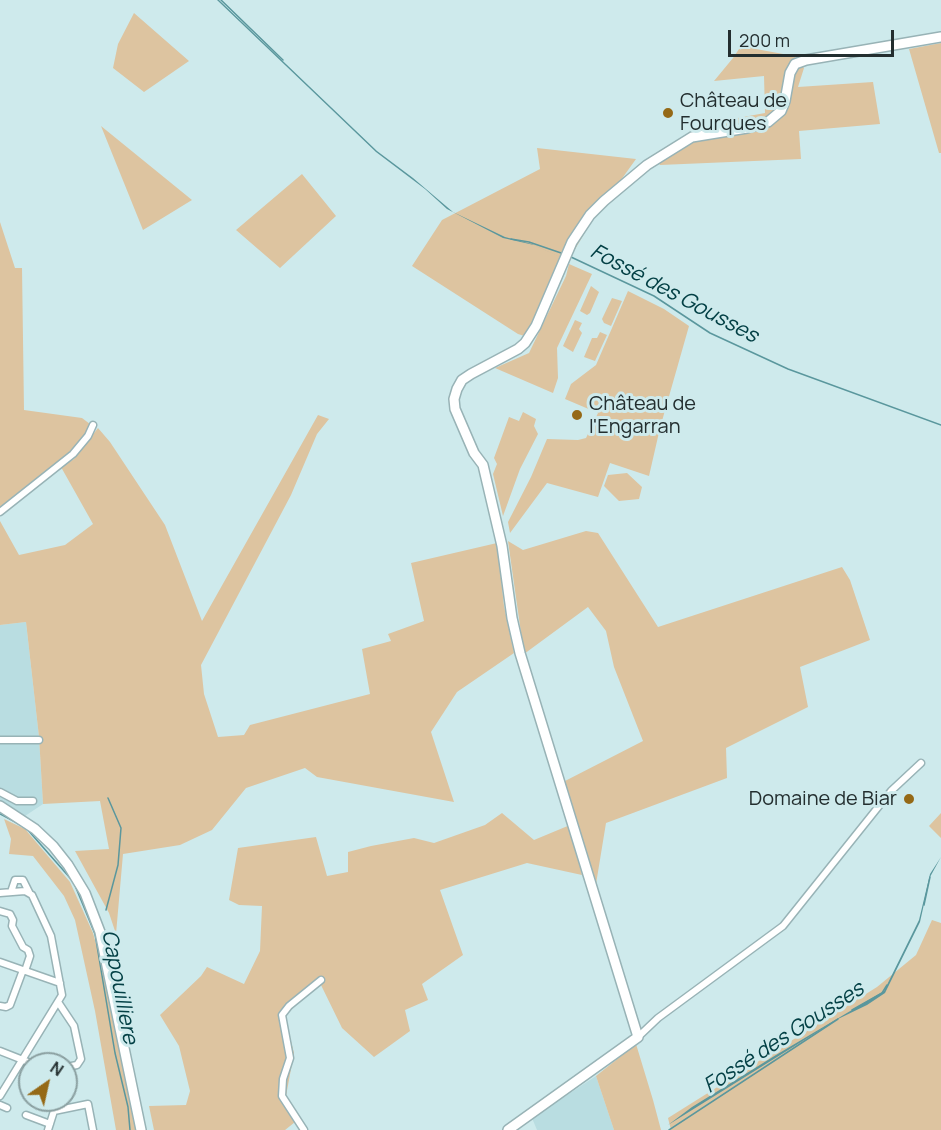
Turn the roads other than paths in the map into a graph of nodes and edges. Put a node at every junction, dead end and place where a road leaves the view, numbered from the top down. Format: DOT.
graph roads {
  1 [pos="941,37"];
  2 [pos="93,425"];
  3 [pos="0,512"];
  4 [pos="0,740"];
  5 [pos="39,740"];
  6 [pos="921,763"];
  7 [pos="0,792"];
  8 [pos="33,801"];
  9 [pos="0,806"];
  10 [pos="11,892"];
  11 [pos="0,893"];
  12 [pos="29,893"];
  13 [pos="0,910"];
  14 [pos="0,962"];
  15 [pos="24,970"];
  16 [pos="321,980"];
  17 [pos="60,983"];
  18 [pos="58,1002"];
  19 [pos="0,1006"];
  20 [pos="638,1037"];
  21 [pos="0,1051"];
  22 [pos="27,1052"];
  23 [pos="18,1058"];
  24 [pos="78,1064"];
  25 [pos="18,1067"];
  26 [pos="0,1096"];
  27 [pos="0,1105"];
  28 [pos="7,1108"];
  29 [pos="26,1115"];
  30 [pos="49,1127"];
  31 [pos="93,1130"];
  32 [pos="141,1130"];
  33 [pos="304,1130"];
  34 [pos="508,1130"];
  1 -- 20 [label="street"];
  2 -- 3 [label="street"];
  4 -- 5 [label="street"];
  6 -- 20 [label="street"];
  7 -- 8 [label="street"];
  9 -- 32 [label="street"];
  10 -- 11 [label="street"];
  10 -- 12 [label="street"];
  10 -- 12 [label="street"];
  12 -- 17 [label="street"];
  13 -- 15 [label="street"];
  14 -- 15 [label="street"];
  15 -- 17 [label="street"];
  15 -- 19 [label="street"];
  16 -- 33 [label="street"];
  17 -- 18 [label="street"];
  18 -- 22 [label="street"];
  18 -- 24 [label="street"];
  20 -- 34 [label="street"];
  21 -- 23 [label="street"];
  25 -- 26 [label="street"];
  27 -- 28 [label="street"];
  29 -- 30 [label="street"];
  30 -- 31 [label="street"];
}
